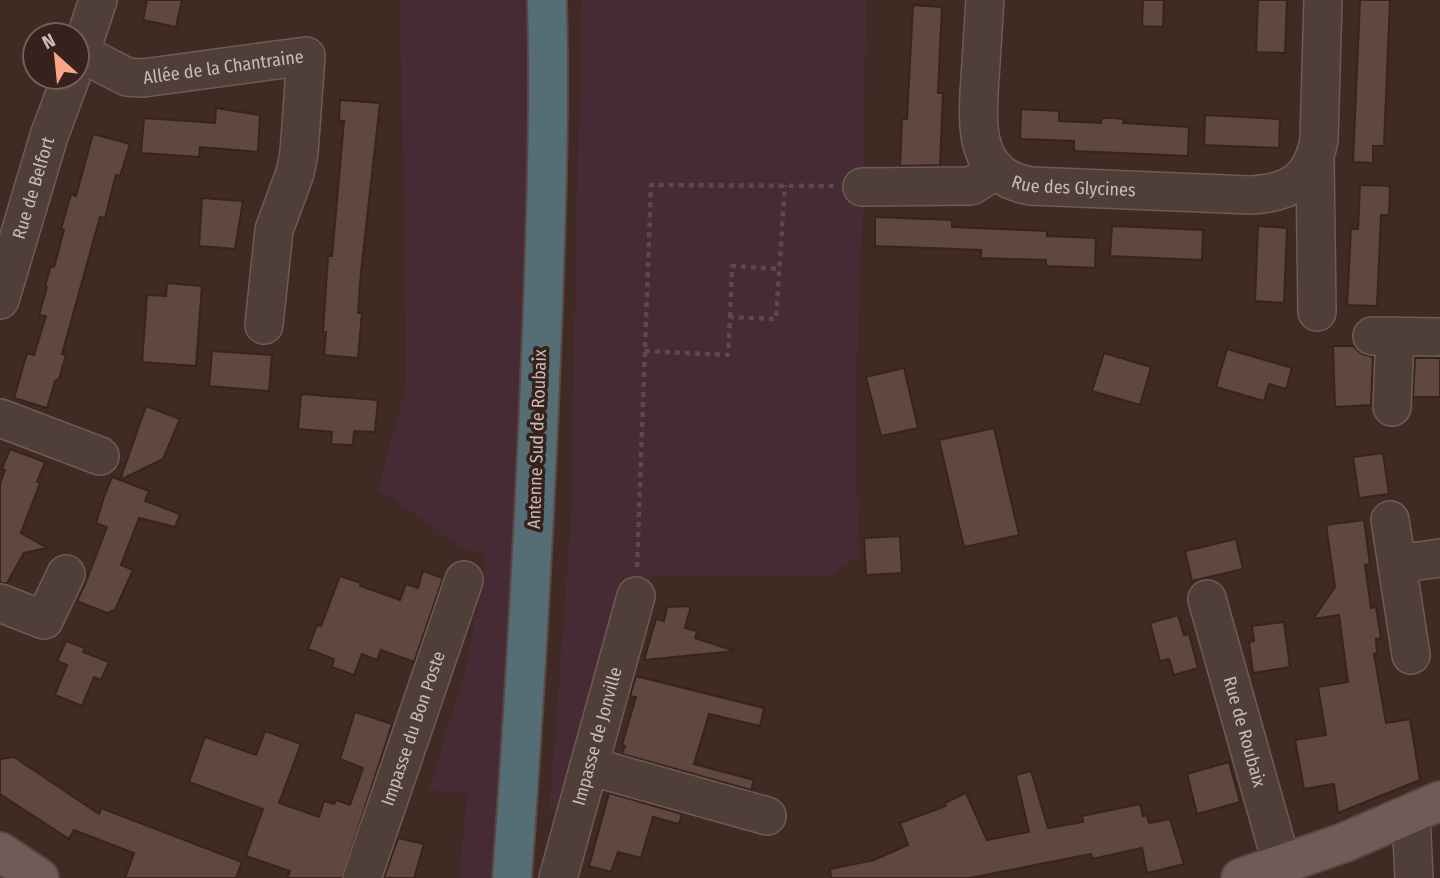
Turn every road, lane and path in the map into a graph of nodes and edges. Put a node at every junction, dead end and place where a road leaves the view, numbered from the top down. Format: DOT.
graph roads {
  1 [pos="98,0"];
  2 [pos="547,0"];
  3 [pos="564,0"];
  4 [pos="985,0"];
  5 [pos="1323,0"];
  6 [pos="91,21"];
  7 [pos="91,68"];
  8 [pos="66,91"];
  9 [pos="1315,161"];
  10 [pos="997,170"];
  11 [pos="785,185"];
  12 [pos="862,187"];
  13 [pos="779,269"];
  14 [pos="0,300"];
  15 [pos="1317,313"];
  16 [pos="730,317"];
  17 [pos="264,325"];
  18 [pos="1440,337"];
  19 [pos="645,351"];
  20 [pos="1392,407"];
  21 [pos="0,418"];
  22 [pos="100,456"];
  23 [pos="1390,520"];
  24 [pos="1440,558"];
  25 [pos="1397,564"];
  26 [pos="66,574"];
  27 [pos="464,580"];
  28 [pos="636,596"];
  29 [pos="1208,599"];
  30 [pos="0,603"];
  31 [pos="1411,655"];
  32 [pos="589,766"];
  33 [pos="1425,807"];
  34 [pos="768,816"];
  35 [pos="0,852"];
  36 [pos="1282,866"];
  37 [pos="39,878"];
  38 [pos="362,878"];
  39 [pos="512,878"];
  40 [pos="529,878"];
  41 [pos="558,878"];
  42 [pos="1241,878"];
  43 [pos="1414,878"];
  1 -- 6 [label="street, Rue de Belfort"];
  2 -- 39 [label="highway, Antenne Sud de Roubaix"];
  3 -- 40 [label="highway, Antenne Sud de Roubaix"];
  4 -- 10 [label="street, Rue des Glycines"];
  5 -- 9 [label="street"];
  7 -- 17 [label="street, Allée de la Chantraine"];
  8 -- 14 [label="street, Rue de Belfort"];
  9 -- 10 [label="street, Rue des Glycines"];
  9 -- 15 [label="street"];
  10 -- 12 [label="street"];
  11 -- 12 [label="path"];
  11 -- 13 [label="path"];
  11 -- 19 [label="path"];
  13 -- 16 [label="path"];
  13 -- 16 [label="path"];
  16 -- 19 [label="path"];
  18 -- 20 [label="street"];
  19 -- 28 [label="path"];
  21 -- 22 [label="street"];
  23 -- 25 [label="street"];
  24 -- 25 [label="street"];
  25 -- 31 [label="street"];
  26 -- 30 [label="street"];
  27 -- 38 [label="street, Impasse du Bon Poste"];
  28 -- 32 [label="street, Impasse de Jonville"];
  29 -- 36 [label="street, Rue de Roubaix"];
  32 -- 34 [label="street"];
  32 -- 41 [label="street, Impasse de Jonville"];
  33 -- 36 [label="main road"];
  33 -- 43 [label="street"];
  35 -- 37 [label="main road"];
  36 -- 42 [label="main road"];
}
